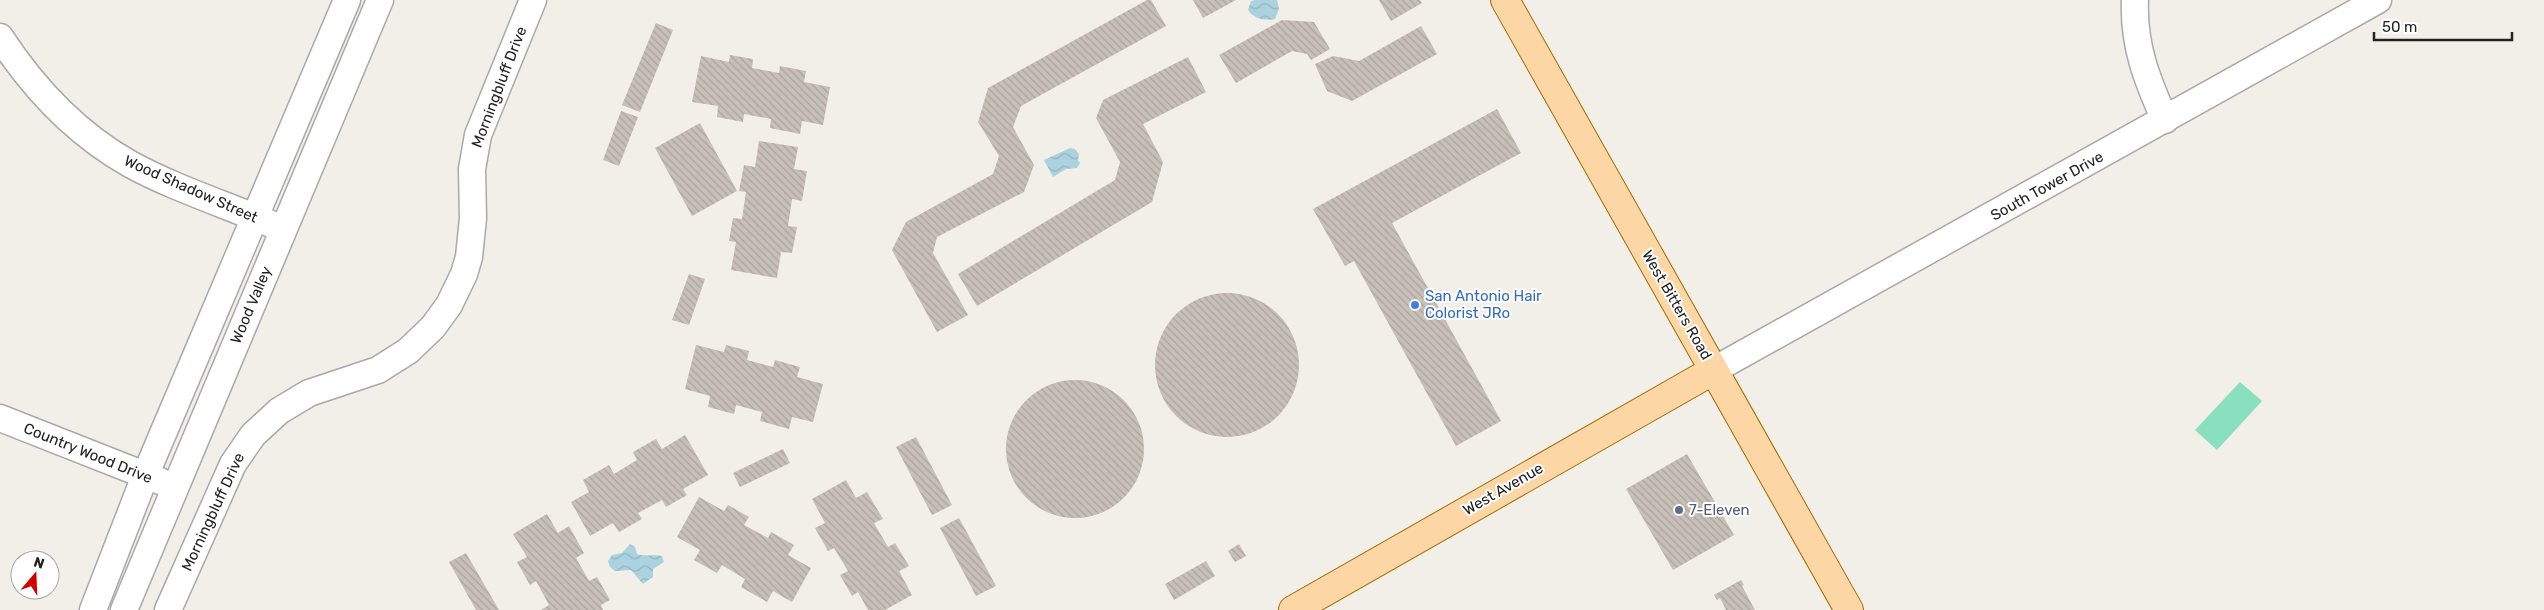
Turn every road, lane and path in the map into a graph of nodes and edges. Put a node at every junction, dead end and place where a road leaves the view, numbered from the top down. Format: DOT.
graph roads {
  1 [pos="347,0"];
  2 [pos="380,0"];
  3 [pos="533,0"];
  4 [pos="1505,0"];
  5 [pos="2135,0"];
  6 [pos="2378,0"];
  7 [pos="0,37"];
  8 [pos="2165,120"];
  9 [pos="255,217"];
  10 [pos="282,229"];
  11 [pos="1714,370"];
  12 [pos="0,418"];
  13 [pos="145,476"];
  14 [pos="175,487"];
  15 [pos="94,610"];
  16 [pos="124,610"];
  17 [pos="168,610"];
  18 [pos="1293,610"];
  19 [pos="1849,610"];
  1 -- 9 [label="street, Wood Valley"];
  2 -- 10 [label="street, Wood Valley"];
  3 -- 17 [label="street, Morningbluff Drive"];
  4 -- 11 [label="main road, West Bitters Road"];
  5 -- 8 [label="street"];
  6 -- 8 [label="street, South Tower Drive"];
  7 -- 9 [label="street, Wood Shadow Street"];
  8 -- 11 [label="street, South Tower Drive"];
  9 -- 10 [label="street, Wood Shadow Street"];
  9 -- 13 [label="street, Wood Valley"];
  10 -- 14 [label="street, Wood Valley"];
  11 -- 18 [label="main road, West Avenue"];
  11 -- 19 [label="main road, West Bitters Road"];
  12 -- 13 [label="street, Country Wood Drive"];
  13 -- 14 [label="street, Country Wood Drive"];
  13 -- 15 [label="street, Wood Valley"];
  14 -- 16 [label="street, Wood Valley"];
}
